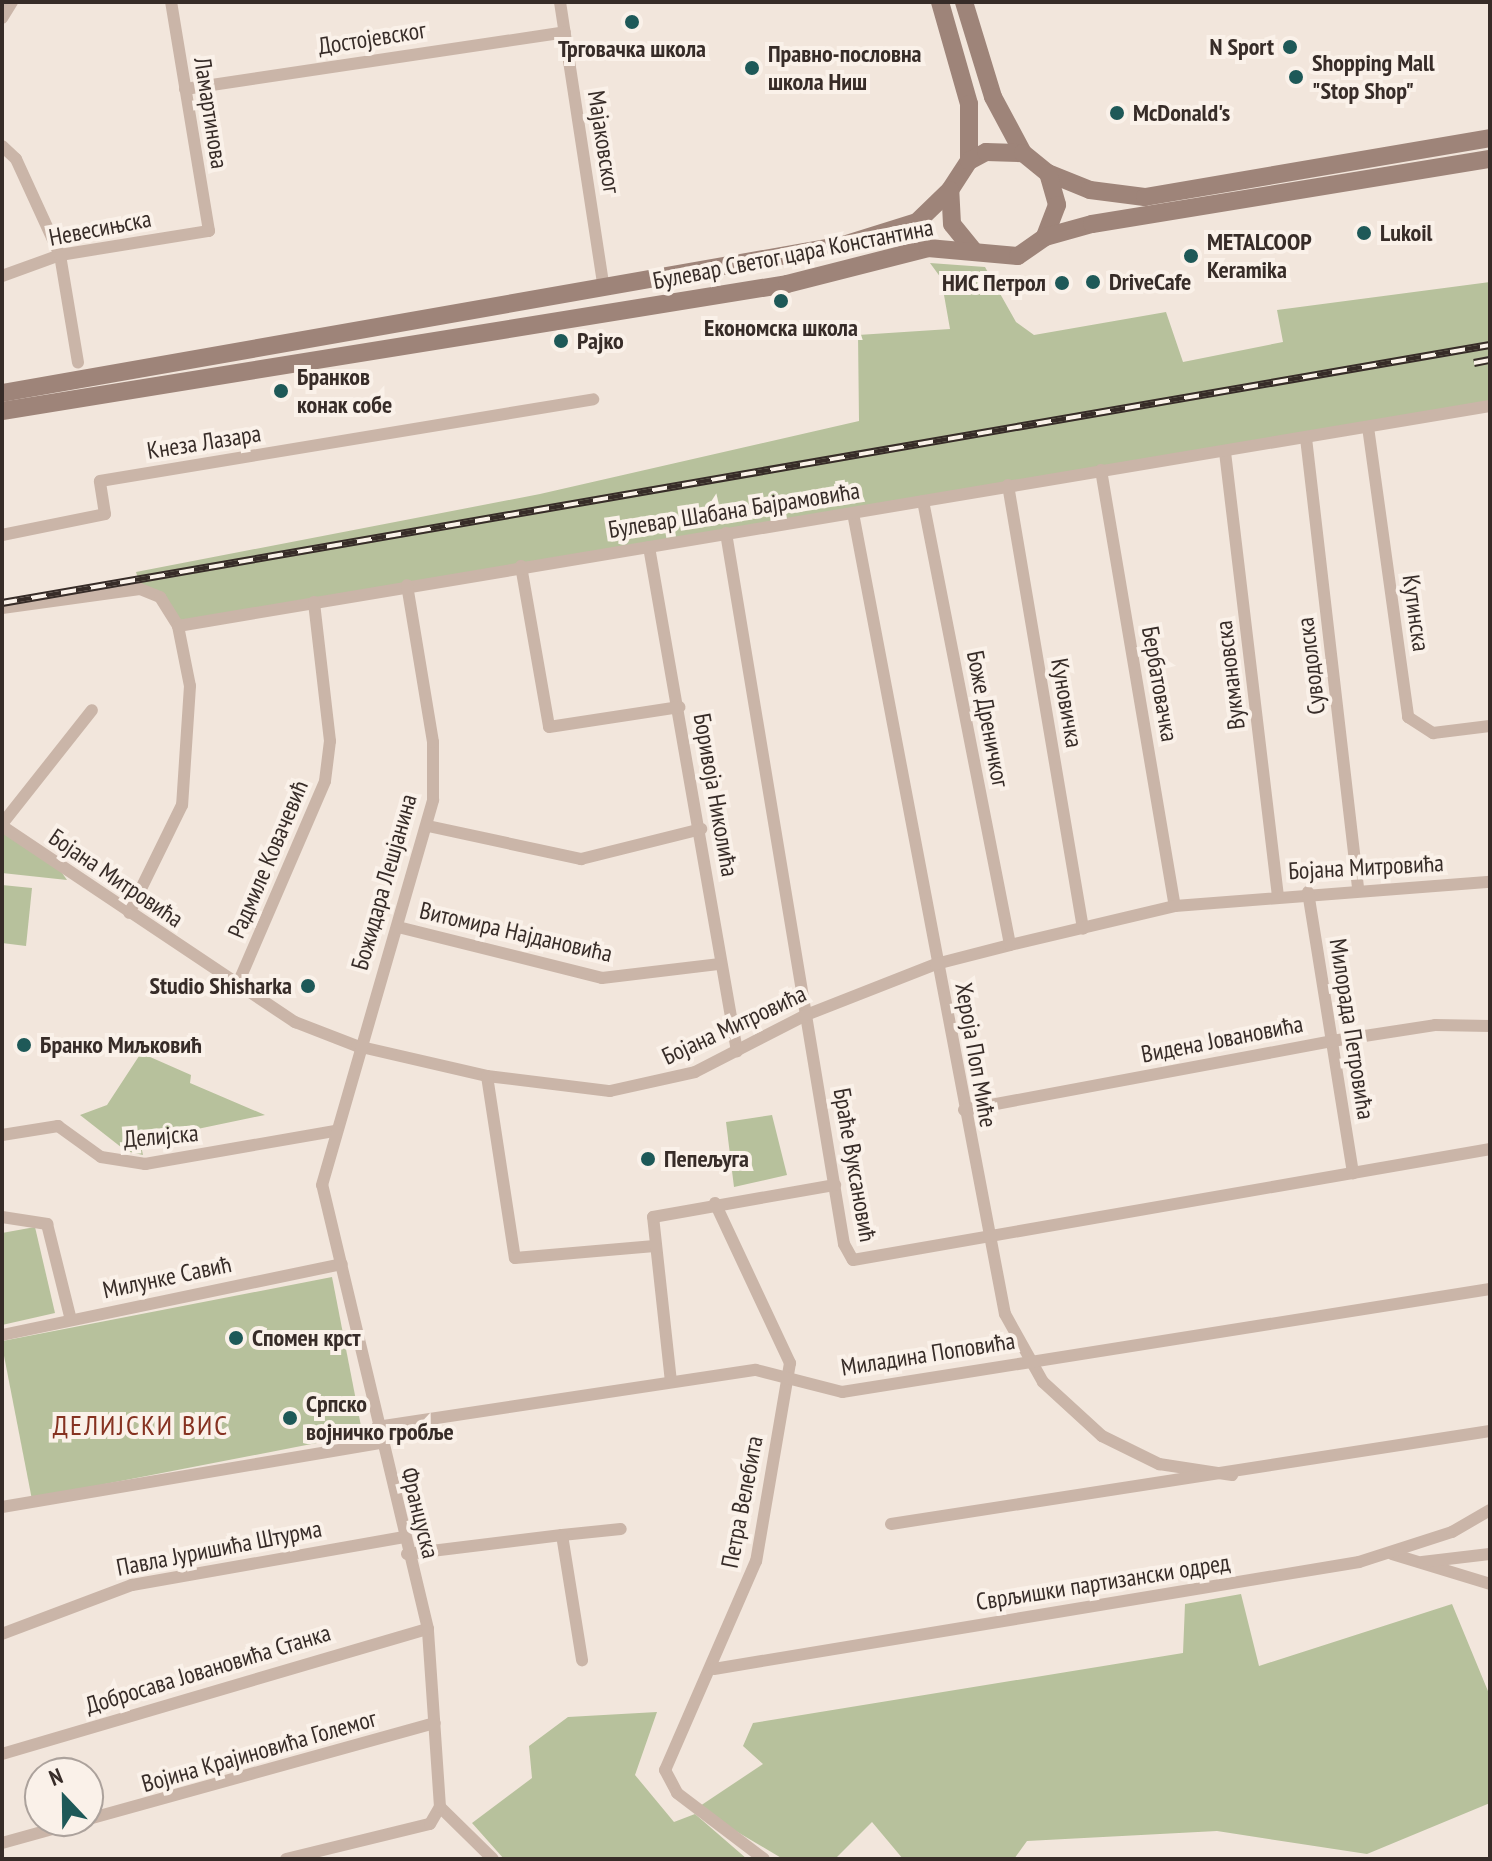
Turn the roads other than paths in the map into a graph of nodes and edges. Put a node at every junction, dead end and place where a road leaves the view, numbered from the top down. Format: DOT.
graph roads {
  1 [pos="12,2"];
  2 [pos="171,2"];
  3 [pos="560,2"];
  4 [pos="940,2"];
  5 [pos="964,2"];
  6 [pos="2,18"];
  7 [pos="565,32"];
  8 [pos="185,89"];
  9 [pos="1490,138"];
  10 [pos="2,146"];
  11 [pos="1023,153"];
  12 [pos="1490,159"];
  13 [pos="969,161"];
  14 [pos="1048,173"];
  15 [pos="950,190"];
  16 [pos="209,231"];
  17 [pos="1045,237"];
  18 [pos="973,250"];
  19 [pos="60,255"];
  20 [pos="2,276"];
  21 [pos="604,288"];
  22 [pos="78,362"];
  23 [pos="2,393"];
  24 [pos="593,399"];
  25 [pos="1490,406"];
  26 [pos="2,411"];
  27 [pos="1368,427"];
  28 [pos="1306,438"];
  29 [pos="1225,452"];
  30 [pos="1101,470"];
  31 [pos="1008,485"];
  32 [pos="923,501"];
  33 [pos="853,513"];
  34 [pos="726,533"];
  35 [pos="2,535"];
  36 [pos="649,547"];
  37 [pos="521,566"];
  38 [pos="407,585"];
  39 [pos="314,602"];
  40 [pos="2,608"];
  41 [pos="178,626"];
  42 [pos="679,707"];
  43 [pos="92,710"];
  44 [pos="1490,726"];
  45 [pos="2,825"];
  46 [pos="428,826"];
  47 [pos="701,829"];
  48 [pos="1490,882"];
  49 [pos="1358,888"];
  50 [pos="1308,892"];
  51 [pos="1278,894"];
  52 [pos="1175,906"];
  53 [pos="129,913"];
  54 [pos="398,927"];
  55 [pos="1083,929"];
  56 [pos="1010,945"];
  57 [pos="720,964"];
  58 [pos="936,964"];
  59 [pos="236,988"];
  60 [pos="806,1015"];
  61 [pos="1490,1026"];
  62 [pos="1332,1041"];
  63 [pos="357,1046"];
  64 [pos="737,1051"];
  65 [pos="487,1076"];
  66 [pos="964,1110"];
  67 [pos="335,1131"];
  68 [pos="2,1135"];
  69 [pos="1490,1149"];
  70 [pos="1353,1173"];
  71 [pos="835,1185"];
  72 [pos="715,1203"];
  73 [pos="6,1217"];
  74 [pos="985,1238"];
  75 [pos="654,1246"];
  76 [pos="342,1264"];
  77 [pos="1490,1289"];
  78 [pos="71,1320"];
  79 [pos="2,1335"];
  80 [pos="1029,1361"];
  81 [pos="788,1374"];
  82 [pos="671,1382"];
  83 [pos="377,1427"];
  84 [pos="1490,1431"];
  85 [pos="380,1443"];
  86 [pos="1232,1475"];
  87 [pos="2,1507"];
  88 [pos="1490,1510"];
  89 [pos="891,1524"];
  90 [pos="621,1529"];
  91 [pos="562,1535"];
  92 [pos="403,1537"];
  93 [pos="407,1554"];
  94 [pos="1392,1554"];
  95 [pos="1490,1554"];
  96 [pos="1421,1563"];
  97 [pos="1490,1584"];
  98 [pos="428,1629"];
  99 [pos="2,1634"];
  100 [pos="582,1660"];
  101 [pos="714,1669"];
  102 [pos="435,1723"];
  103 [pos="2,1754"];
  104 [pos="440,1807"];
  105 [pos="2,1843"];
  106 [pos="286,1859"];
  107 [pos="493,1859"];
  108 [pos="764,1859"];
  1 -- 6 [label="street"];
  2 -- 8 [label="street, Ламартинова"];
  3 -- 7 [label="street, Мајаковског"];
  4 -- 13 [label="main road"];
  5 -- 11 [label="main road"];
  7 -- 8 [label="street, Достојевског"];
  7 -- 21 [label="street, Мајаковског"];
  8 -- 16 [label="street, Ламартинова"];
  9 -- 14 [label="main road"];
  10 -- 19 [label="street"];
  11 -- 13 [label="main road"];
  11 -- 14 [label="main road"];
  12 -- 17 [label="main road, Булевар Светог цара Константина"];
  13 -- 15 [label="main road"];
  14 -- 17 [label="main road"];
  15 -- 18 [label="main road"];
  15 -- 21 [label="main road, Булевар Светог цара Константина"];
  16 -- 19 [label="street, Невесињска"];
  17 -- 18 [label="main road, Булевар Светог цара Константина"];
  18 -- 26 [label="main road, Булевар Светог цара Константина"];
  19 -- 20 [label="street, Невесињска"];
  19 -- 22 [label="street"];
  21 -- 23 [label="main road, Булевар Светог цара Константина"];
  24 -- 35 [label="street, Кнеза Лазара"];
  25 -- 27 [label="street, Булевар Шабана Бајрамовића"];
  27 -- 28 [label="street, Булевар Шабана Бајрамовића"];
  27 -- 44 [label="street, Кутинска"];
  28 -- 29 [label="street, Булевар Шабана Бајрамовића"];
  28 -- 49 [label="street, Суводолска"];
  29 -- 30 [label="street, Булевар Шабана Бајрамовића"];
  29 -- 51 [label="street, Вукмановска"];
  30 -- 31 [label="street, Булевар Шабана Бајрамовића"];
  30 -- 52 [label="street, Бербатовачка"];
  31 -- 32 [label="street, Булевар Шабана Бајрамовића"];
  31 -- 55 [label="street, Куновичка"];
  32 -- 33 [label="street, Булевар Шабана Бајрамовића"];
  32 -- 56 [label="street, Боже Дреничког"];
  33 -- 34 [label="street, Булевар Шабана Бајрамовића"];
  33 -- 58 [label="street, Хероја Поп Миће"];
  34 -- 36 [label="street, Булевар Шабана Бајрамовића"];
  34 -- 60 [label="street, Браће Вуксановић"];
  36 -- 37 [label="street, Булевар Шабана Бајрамовића"];
  36 -- 42 [label="street, Боривоја Николића"];
  37 -- 38 [label="street, Булевар Шабана Бајрамовића"];
  37 -- 42 [label="street"];
  38 -- 39 [label="street, Булевар Шабана Бајрамовића"];
  38 -- 46 [label="street, Божидара Лешјанина"];
  39 -- 41 [label="street, Булевар Шабана Бајрамовића"];
  39 -- 59 [label="street, Радмиле Ковачевић"];
  40 -- 41 [label="street"];
  41 -- 53 [label="street"];
  42 -- 47 [label="street, Боривоја Николића"];
  43 -- 45 [label="street"];
  45 -- 53 [label="street, Бојана Митровића"];
  46 -- 47 [label="street"];
  46 -- 54 [label="street, Божидара Лешјанина"];
  47 -- 57 [label="street, Боривоја Николића"];
  48 -- 49 [label="street, Бојана Митровића"];
  49 -- 50 [label="street, Бојана Митровића"];
  50 -- 51 [label="street, Бојана Митровића"];
  50 -- 62 [label="street, Милорада Петровића"];
  51 -- 52 [label="street, Бојана Митровића"];
  52 -- 55 [label="street, Бојана Митровића"];
  53 -- 59 [label="street, Бојана Митровића"];
  54 -- 57 [label="street, Витомира Најдановића"];
  54 -- 63 [label="street, Божидара Лешјанина"];
  55 -- 56 [label="street, Бојана Митровића"];
  56 -- 58 [label="street, Бојана Митровића"];
  57 -- 64 [label="street, Боривоја Николића"];
  58 -- 60 [label="street, Бојана Митровића"];
  58 -- 66 [label="street, Хероја Поп Миће"];
  59 -- 63 [label="street, Бојана Митровића"];
  60 -- 64 [label="street, Бојана Митровића"];
  60 -- 71 [label="street, Браће Вуксановић"];
  61 -- 62 [label="street, Видена Јовановића"];
  62 -- 66 [label="street, Видена Јовановића"];
  62 -- 70 [label="street, Милорада Петровића"];
  63 -- 65 [label="street, Бојана Митровића"];
  63 -- 67 [label="street, Француска"];
  64 -- 65 [label="street, Бојана Митровића"];
  65 -- 75 [label="street"];
  66 -- 74 [label="street, Хероја Поп Миће"];
  67 -- 68 [label="street, Делијска"];
  67 -- 76 [label="street, Француска"];
  69 -- 70 [label="street, Браће Вуксановић"];
  70 -- 74 [label="street, Браће Вуксановић"];
  71 -- 72 [label="street"];
  71 -- 74 [label="street, Браће Вуксановић"];
  72 -- 75 [label="street"];
  72 -- 81 [label="street, Петра Велебита"];
  73 -- 78 [label="street"];
  74 -- 80 [label="street, Хероја Поп Миће"];
  75 -- 82 [label="street"];
  76 -- 78 [label="street, Милунке Савић"];
  76 -- 83 [label="street, Француска"];
  77 -- 80 [label="street, Миладина Поповића"];
  78 -- 79 [label="street, Милунке Савић"];
  80 -- 81 [label="street, Миладина Поповића"];
  80 -- 86 [label="street, Хероја Поп Миће"];
  81 -- 82 [label="street, Миладина Поповића"];
  81 -- 101 [label="street, Петра Велебита"];
  82 -- 83 [label="street, Миладина Поповића"];
  83 -- 85 [label="street, Француска"];
  84 -- 86 [label="street, Хероја Поп Миће"];
  85 -- 87 [label="street"];
  85 -- 92 [label="street, Француска"];
  86 -- 89 [label="street, Хероја Поп Миће"];
  88 -- 94 [label="street, Сврљишки партизански одред"];
  90 -- 91 [label="street"];
  91 -- 93 [label="street"];
  91 -- 100 [label="street"];
  92 -- 93 [label="street, Француска"];
  92 -- 99 [label="street, Павла Јуришића Штурма"];
  93 -- 98 [label="street, Француска"];
  94 -- 96 [label="street"];
  94 -- 101 [label="street, Сврљишки партизански одред"];
  95 -- 96 [label="street"];
  96 -- 97 [label="street"];
  98 -- 102 [label="street, Француска"];
  98 -- 103 [label="street, Добросава Јовановића Станка"];
  101 -- 108 [label="street, Петра Велебита"];
  102 -- 104 [label="street, Француска"];
  102 -- 105 [label="street, Војина Крајиновића Големог"];
  104 -- 106 [label="street"];
  104 -- 107 [label="street"];
}
